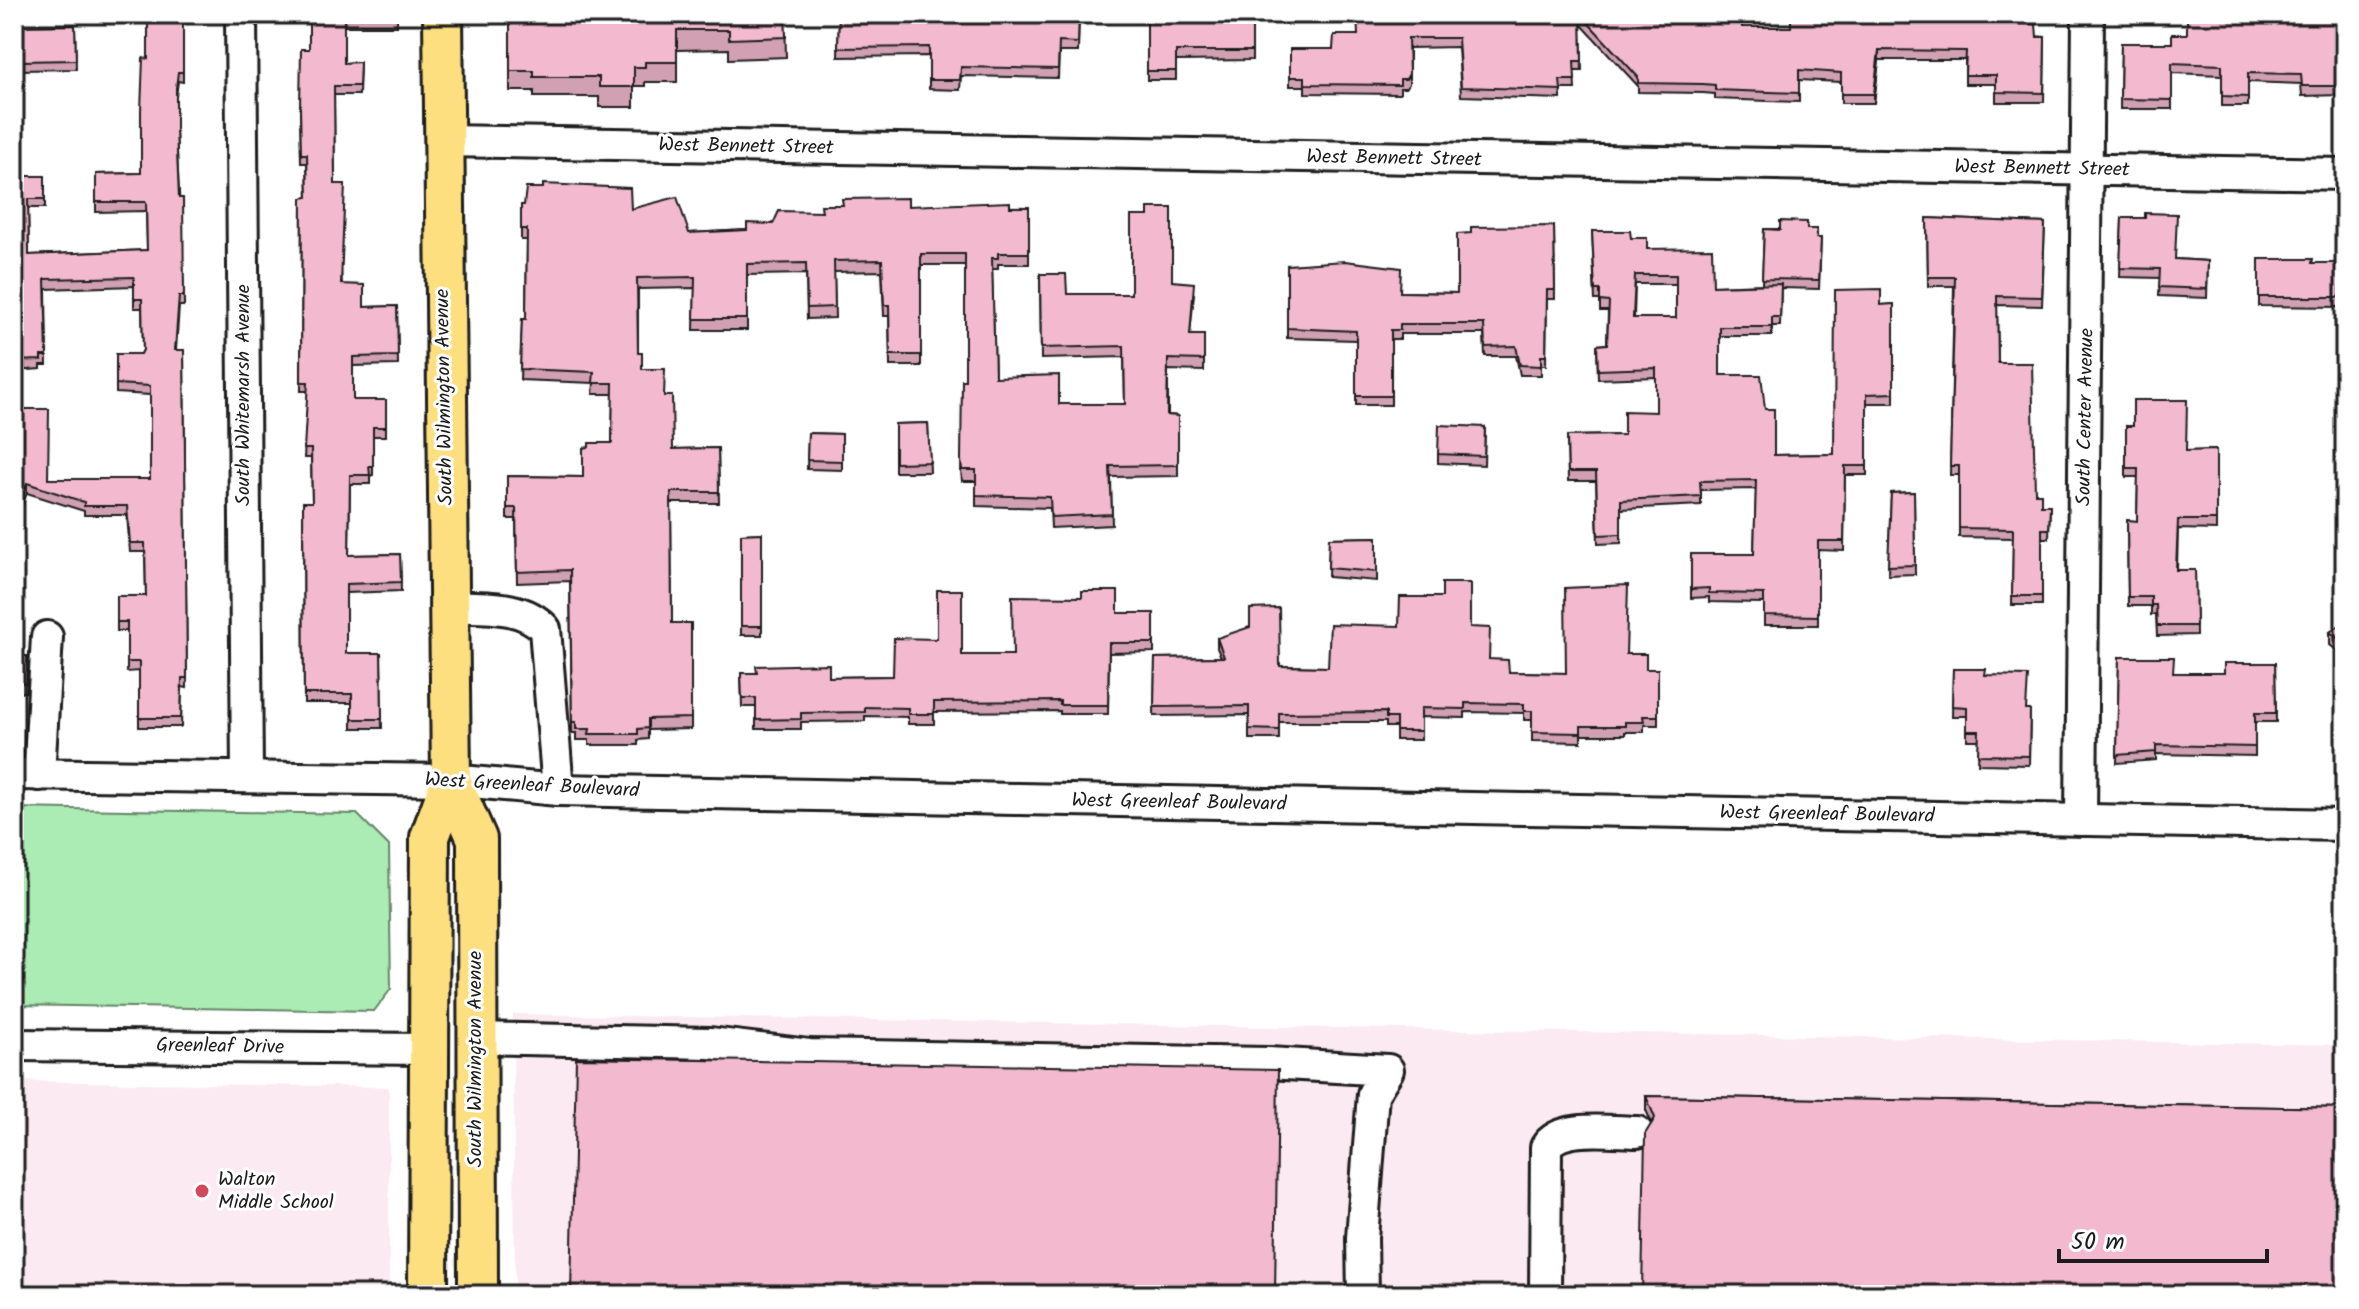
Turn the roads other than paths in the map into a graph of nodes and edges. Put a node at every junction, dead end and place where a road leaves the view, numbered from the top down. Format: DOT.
graph roads {
  1 [pos="241,14"];
  2 [pos="443,14"];
  3 [pos="2088,14"];
  4 [pos="443,141"];
  5 [pos="2089,170"];
  6 [pos="2345,174"];
  7 [pos="448,606"];
  8 [pos="47,637"];
  9 [pos="27,775"];
  10 [pos="247,776"];
  11 [pos="451,780"];
  12 [pos="558,790"];
  13 [pos="2081,820"];
  14 [pos="2345,825"];
  15 [pos="475,1038"];
  16 [pos="14,1045"];
  17 [pos="427,1049"];
  18 [pos="1637,1132"];
  19 [pos="428,1295"];
  20 [pos="478,1295"];
  21 [pos="1363,1295"];
  22 [pos="1545,1295"];
  1 -- 10 [label="street, South Whitemarsh Avenue"];
  2 -- 4 [label="main road, South Wilmington Avenue"];
  3 -- 5 [label="street, South Center Avenue"];
  4 -- 5 [label="street, West Bennett Street"];
  4 -- 7 [label="main road, South Wilmington Avenue"];
  5 -- 6 [label="street, West Bennett Street"];
  5 -- 13 [label="street, South Center Avenue"];
  7 -- 11 [label="main road, South Wilmington Avenue"];
  7 -- 12 [label="street"];
  8 -- 9 [label="street"];
  9 -- 10 [label="street, West Greenleaf Boulevard"];
  10 -- 11 [label="street, West Greenleaf Boulevard"];
  11 -- 12 [label="street, West Greenleaf Boulevard"];
  11 -- 15 [label="main road, South Wilmington Avenue"];
  11 -- 17 [label="main road, South Wilmington Avenue"];
  12 -- 13 [label="street, West Greenleaf Boulevard"];
  13 -- 14 [label="street, West Greenleaf Boulevard"];
  15 -- 20 [label="main road, South Wilmington Avenue"];
  15 -- 21 [label="street"];
  16 -- 17 [label="street, Greenleaf Drive"];
  17 -- 19 [label="main road, South Wilmington Avenue"];
  18 -- 22 [label="street"];
}
